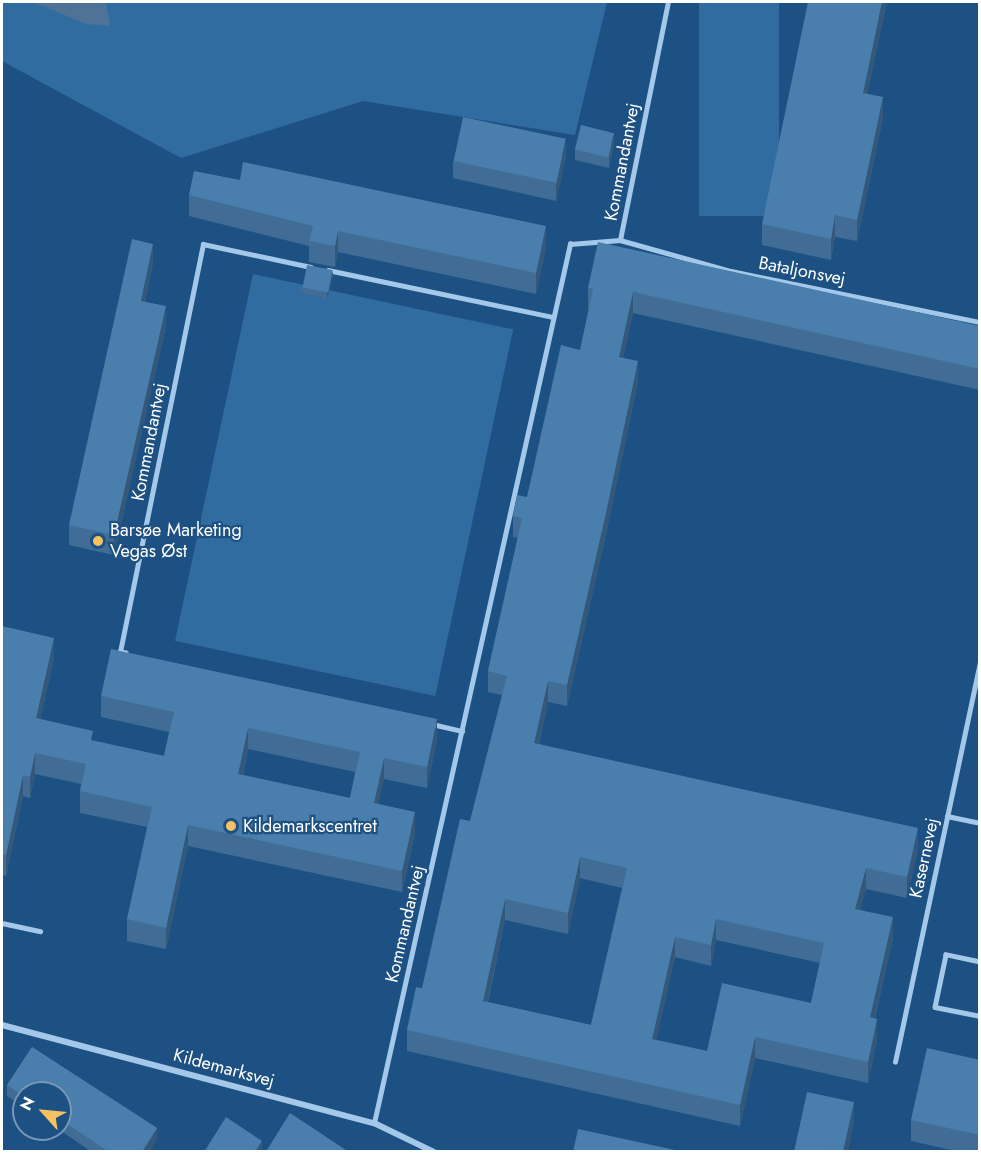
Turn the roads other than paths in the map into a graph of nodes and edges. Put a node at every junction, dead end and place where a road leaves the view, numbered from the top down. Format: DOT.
graph roads {
  1 [pos="668,2"];
  2 [pos="620,240"];
  3 [pos="554,317"];
  4 [pos="980,322"];
  5 [pos="132,655"];
  6 [pos="980,661"];
  7 [pos="428,723"];
  8 [pos="462,731"];
  9 [pos="947,816"];
  10 [pos="980,824"];
  11 [pos="2,922"];
  12 [pos="40,931"];
  13 [pos="980,962"];
  14 [pos="980,1016"];
  15 [pos="2,1025"];
  16 [pos="895,1062"];
  17 [pos="374,1123"];
  18 [pos="434,1152"];
  1 -- 2 [label="lane, Kommandantvej"];
  2 -- 3 [label="lane, Kommandantvej"];
  2 -- 4 [label="lane, Bataljonsvej"];
  3 -- 5 [label="lane, Kommandantvej"];
  3 -- 8 [label="lane, Kommandantvej"];
  6 -- 9 [label="lane, Kasernevej"];
  7 -- 8 [label="lane"];
  8 -- 17 [label="lane, Kommandantvej"];
  9 -- 10 [label="lane"];
  9 -- 16 [label="lane, Kasernevej"];
  11 -- 12 [label="lane"];
  13 -- 14 [label="lane"];
  15 -- 17 [label="street, Kildemarksvej"];
  17 -- 18 [label="street, Kildemarksvej"];
}
